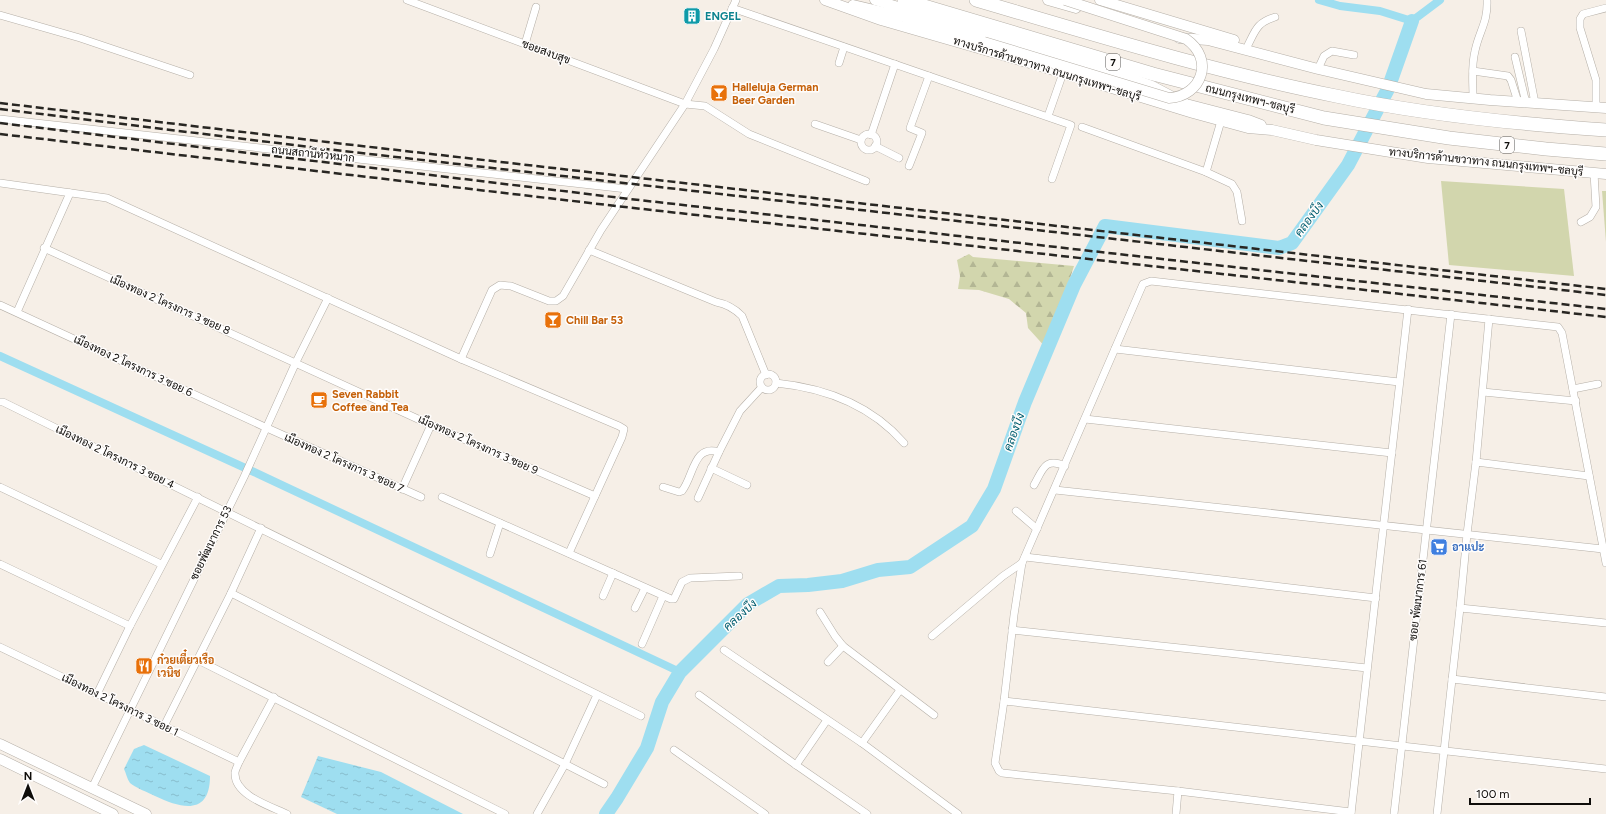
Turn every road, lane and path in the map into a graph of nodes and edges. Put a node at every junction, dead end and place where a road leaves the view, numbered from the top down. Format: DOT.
graph roads {
  1 [pos="407,0"];
  2 [pos="736,0"];
  3 [pos="826,0"];
  4 [pos="875,0"];
  5 [pos="904,0"];
  6 [pos="976,0"];
  7 [pos="1048,0"];
  8 [pos="1065,0"];
  9 [pos="1100,0"];
  10 [pos="1487,0"];
  11 [pos="536,7"];
  12 [pos="732,8"];
  13 [pos="1606,8"];
  14 [pos="0,15"];
  15 [pos="1275,17"];
  16 [pos="1521,31"];
  17 [pos="525,44"];
  18 [pos="1248,45"];
  19 [pos="844,47"];
  20 [pos="1267,54"];
  21 [pos="1354,56"];
  22 [pos="1515,57"];
  23 [pos="839,63"];
  24 [pos="895,64"];
  25 [pos="1318,69"];
  26 [pos="1473,71"];
  27 [pos="1063,73"];
  28 [pos="190,75"];
  29 [pos="929,76"];
  30 [pos="1473,98"];
  31 [pos="1526,103"];
  32 [pos="685,104"];
  33 [pos="1601,108"];
  34 [pos="1048,116"];
  35 [pos="0,119"];
  36 [pos="1221,121"];
  37 [pos="815,124"];
  38 [pos="1082,127"];
  39 [pos="1272,130"];
  40 [pos="1606,130"];
  41 [pos="871,135"];
  42 [pos="861,140"];
  43 [pos="876,146"];
  44 [pos="1606,154"];
  45 [pos="899,158"];
  46 [pos="909,166"];
  47 [pos="1206,172"];
  48 [pos="1594,173"];
  49 [pos="1606,174"];
  50 [pos="1052,179"];
  51 [pos="866,181"];
  52 [pos="0,183"];
  53 [pos="627,189"];
  54 [pos="70,193"];
  55 [pos="1242,221"];
  56 [pos="1582,222"];
  57 [pos="44,248"];
  58 [pos="588,250"];
  59 [pos="328,298"];
  60 [pos="0,305"];
  61 [pos="1408,309"];
  62 [pos="17,312"];
  63 [pos="1451,314"];
  64 [pos="1489,319"];
  65 [pos="1115,349"];
  66 [pos="461,358"];
  67 [pos="296,362"];
  68 [pos="766,375"];
  69 [pos="1399,382"];
  70 [pos="776,383"];
  71 [pos="1598,384"];
  72 [pos="762,387"];
  73 [pos="1573,389"];
  74 [pos="1484,392"];
  75 [pos="1576,401"];
  76 [pos="2,402"];
  77 [pos="1085,419"];
  78 [pos="431,425"];
  79 [pos="267,428"];
  80 [pos="904,443"];
  81 [pos="719,452"];
  82 [pos="1392,453"];
  83 [pos="1476,462"];
  84 [pos="1065,466"];
  85 [pos="711,468"];
  86 [pos="1589,476"];
  87 [pos="747,485"];
  88 [pos="1034,485"];
  89 [pos="0,487"];
  90 [pos="663,487"];
  91 [pos="402,489"];
  92 [pos="1055,490"];
  93 [pos="595,496"];
  94 [pos="198,497"];
  95 [pos="421,497"];
  96 [pos="442,497"];
  97 [pos="698,498"];
  98 [pos="227,511"];
  99 [pos="1016,511"];
  100 [pos="500,524"];
  101 [pos="1384,526"];
  102 [pos="261,528"];
  103 [pos="1037,529"];
  104 [pos="1426,529"];
  105 [pos="1466,534"];
  106 [pos="1603,549"];
  107 [pos="569,553"];
  108 [pos="490,554"];
  109 [pos="1024,560"];
  110 [pos="1606,563"];
  111 [pos="0,564"];
  112 [pos="161,564"];
  113 [pos="613,573"];
  114 [pos="738,576"];
  115 [pos="645,588"];
  116 [pos="231,593"];
  117 [pos="603,596"];
  118 [pos="664,596"];
  119 [pos="1376,598"];
  120 [pos="635,608"];
  121 [pos="1460,608"];
  122 [pos="820,612"];
  123 [pos="1606,623"];
  124 [pos="130,626"];
  125 [pos="1012,630"];
  126 [pos="932,636"];
  127 [pos="642,644"];
  128 [pos="843,646"];
  129 [pos="0,647"];
  130 [pos="724,650"];
  131 [pos="198,660"];
  132 [pos="828,662"];
  133 [pos="1367,668"];
  134 [pos="1452,679"];
  135 [pos="900,690"];
  136 [pos="97,694"];
  137 [pos="597,695"];
  138 [pos="699,695"];
  139 [pos="274,697"];
  140 [pos="1606,697"];
  141 [pos="1004,701"];
  142 [pos="130,709"];
  143 [pos="934,714"];
  144 [pos="641,716"];
  145 [pos="827,720"];
  146 [pos="164,726"];
  147 [pos="1360,742"];
  148 [pos="862,743"];
  149 [pos="0,744"];
  150 [pos="1401,746"];
  151 [pos="674,750"];
  152 [pos="1444,751"];
  153 [pos="0,759"];
  154 [pos="240,762"];
  155 [pos="565,764"];
  156 [pos="796,766"];
  157 [pos="1606,769"];
  158 [pos="604,784"];
  159 [pos="92,788"];
  160 [pos="1178,791"];
  161 [pos="90,803"];
  162 [pos="1351,813"];
  163 [pos="113,814"];
  164 [pos="146,814"];
  165 [pos="287,814"];
  166 [pos="505,814"];
  167 [pos="537,814"];
  168 [pos="764,814"];
  169 [pos="867,814"];
  170 [pos="958,814"];
  171 [pos="1176,814"];
  172 [pos="1394,814"];
  173 [pos="1437,814"];
  1 -- 17 [label="street, ซอยสงบสุข"];
  2 -- 12 [label="street"];
  3 -- 8 [label="main road, bridge"];
  3 -- 27 [label="main road, ทางบริการด้านขวาทาง ถนนกรุงเทพฯ-ชลบุรี"];
  4 -- 39 [label="main road, ทางบริการด้านขวาทาง ถนนกรุงเทพฯ-ชลบุรี"];
  5 -- 44 [label="highway, ถนนกรุงเทพฯ-ชลบุรี / 7"];
  6 -- 40 [label="highway, ถนนกรุงเทพฯ-ชลบุรี / 7"];
  7 -- 20 [label="main road"];
  9 -- 18 [label="main road"];
  10 -- 26 [label="street"];
  11 -- 17 [label="street"];
  12 -- 19 [label="street"];
  12 -- 32 [label="street"];
  13 -- 33 [label="street"];
  14 -- 28 [label="street"];
  15 -- 18 [label="street"];
  16 -- 31 [label="street"];
  17 -- 32 [label="street, ซอยสงบสุข"];
  18 -- 20 [label="main road"];
  19 -- 23 [label="street"];
  19 -- 24 [label="street"];
  20 -- 25 [label="main road"];
  21 -- 25 [label="street"];
  22 -- 31 [label="street"];
  24 -- 29 [label="street"];
  24 -- 41 [label="street"];
  25 -- 30 [label="main road"];
  26 -- 30 [label="street"];
  26 -- 31 [label="street"];
  27 -- 34 [label="street"];
  27 -- 36 [label="main road, ทางบริการด้านขวาทาง ถนนกรุงเทพฯ-ชลบุรี"];
  29 -- 34 [label="street"];
  29 -- 46 [label="street"];
  30 -- 31 [label="main road"];
  31 -- 33 [label="main road"];
  32 -- 51 [label="street, ซอยสงบสุข"];
  32 -- 53 [label="street"];
  34 -- 50 [label="street"];
  35 -- 53 [label="street, ถนนสถานีหัวหมาก"];
  36 -- 39 [label="main road, ทางบริการด้านขวาทาง ถนนกรุงเทพฯ-ชลบุรี"];
  36 -- 47 [label="street"];
  37 -- 42 [label="street"];
  38 -- 47 [label="street"];
  39 -- 48 [label="main road, ทางบริการด้านขวาทาง ถนนกรุงเทพฯ-ชลบุรี"];
  41 -- 42 [label="street"];
  41 -- 43 [label="street"];
  42 -- 43 [label="street"];
  43 -- 45 [label="street"];
  47 -- 55 [label="street"];
  48 -- 49 [label="main road, ทางบริการด้านขวาทาง ถนนกรุงเทพฯ-ชลบุรี"];
  48 -- 56 [label="street"];
  52 -- 54 [label="street"];
  53 -- 58 [label="street"];
  54 -- 57 [label="street"];
  54 -- 59 [label="street"];
  57 -- 62 [label="street"];
  57 -- 67 [label="street, เมืองทอง 2 โครงการ 3 ซอย 8"];
  58 -- 66 [label="street"];
  58 -- 68 [label="street"];
  59 -- 66 [label="street"];
  59 -- 67 [label="street, ซอยพัฒนาการ 53"];
  60 -- 62 [label="street, เมืองทอง 2 โครงการ 3 ซอย 6"];
  61 -- 63 [label="street"];
  61 -- 65 [label="street"];
  61 -- 69 [label="street"];
  62 -- 79 [label="street, เมืองทอง 2 โครงการ 3 ซอย 6"];
  63 -- 64 [label="street"];
  63 -- 104 [label="street, ซอย พัฒนาการ 61"];
  64 -- 73 [label="street"];
  64 -- 74 [label="street"];
  65 -- 69 [label="street"];
  65 -- 77 [label="street"];
  66 -- 93 [label="street"];
  67 -- 78 [label="street, เมืองทอง 2 โครงการ 3 ซอย 9"];
  67 -- 79 [label="street, ซอยพัฒนาการ 53"];
  68 -- 70 [label="street"];
  68 -- 72 [label="street"];
  69 -- 82 [label="street"];
  70 -- 72 [label="street"];
  70 -- 80 [label="street"];
  71 -- 73 [label="street"];
  72 -- 81 [label="street"];
  73 -- 75 [label="street"];
  74 -- 75 [label="street"];
  74 -- 83 [label="street"];
  75 -- 86 [label="street"];
  76 -- 94 [label="street, เมืองทอง 2 โครงการ 3 ซอย 4"];
  77 -- 82 [label="street"];
  77 -- 84 [label="street"];
  78 -- 91 [label="street"];
  78 -- 93 [label="street, เมืองทอง 2 โครงการ 3 ซอย 9"];
  79 -- 91 [label="street, เมืองทอง 2 โครงการ 3 ซอย 7"];
  79 -- 98 [label="street, ซอยพัฒนาการ 53"];
  81 -- 85 [label="street"];
  81 -- 90 [label="street"];
  82 -- 101 [label="street"];
  83 -- 86 [label="street"];
  83 -- 105 [label="street"];
  84 -- 88 [label="street"];
  84 -- 92 [label="street"];
  85 -- 87 [label="street"];
  85 -- 97 [label="street"];
  86 -- 106 [label="street"];
  89 -- 112 [label="street"];
  91 -- 95 [label="street, เมืองทอง 2 โครงการ 3 ซอย 7"];
  92 -- 101 [label="street"];
  92 -- 103 [label="street"];
  93 -- 107 [label="street"];
  94 -- 98 [label="street, เมืองทอง 2 โครงการ 3 ซอย 4"];
  94 -- 112 [label="street"];
  96 -- 100 [label="street"];
  98 -- 102 [label="street, เมืองทอง 2 โครงการ 3 ซอย 4"];
  98 -- 142 [label="street, ซอยพัฒนาการ 53"];
  99 -- 103 [label="street"];
  100 -- 107 [label="street"];
  100 -- 108 [label="street"];
  101 -- 104 [label="street"];
  101 -- 119 [label="street"];
  102 -- 116 [label="street"];
  102 -- 137 [label="street, เมืองทอง 2 โครงการ 3 ซอย 4"];
  103 -- 109 [label="street"];
  104 -- 105 [label="street"];
  104 -- 150 [label="street, ซอย พัฒนาการ 61"];
  105 -- 106 [label="street"];
  105 -- 121 [label="street"];
  106 -- 110 [label="street"];
  107 -- 113 [label="street"];
  109 -- 119 [label="street"];
  109 -- 125 [label="street"];
  109 -- 126 [label="street"];
  111 -- 124 [label="street"];
  112 -- 124 [label="street"];
  113 -- 115 [label="street"];
  113 -- 117 [label="street"];
  114 -- 118 [label="street"];
  115 -- 118 [label="street"];
  115 -- 120 [label="street"];
  116 -- 131 [label="street"];
  116 -- 155 [label="street"];
  118 -- 127 [label="street"];
  119 -- 133 [label="street"];
  121 -- 123 [label="street"];
  121 -- 134 [label="street"];
  122 -- 128 [label="street"];
  124 -- 136 [label="street"];
  125 -- 133 [label="street"];
  125 -- 141 [label="street"];
  128 -- 132 [label="street"];
  128 -- 135 [label="street"];
  129 -- 136 [label="street, เมืองทอง 2 โครงการ 3 ซอย 1"];
  130 -- 145 [label="street"];
  131 -- 139 [label="street"];
  131 -- 146 [label="street"];
  133 -- 147 [label="street"];
  134 -- 140 [label="street"];
  134 -- 152 [label="street"];
  135 -- 143 [label="street"];
  135 -- 148 [label="street"];
  136 -- 142 [label="street, เมืองทอง 2 โครงการ 3 ซอย 1"];
  137 -- 144 [label="street, เมืองทอง 2 โครงการ 3 ซอย 4"];
  137 -- 155 [label="street"];
  138 -- 156 [label="street"];
  139 -- 154 [label="street"];
  139 -- 166 [label="street"];
  141 -- 147 [label="street"];
  141 -- 160 [label="street"];
  142 -- 146 [label="street, เมืองทอง 2 โครงการ 3 ซอย 1"];
  142 -- 159 [label="street, ซอยพัฒนาการ 53"];
  145 -- 148 [label="street"];
  145 -- 156 [label="street"];
  146 -- 154 [label="street, เมืองทอง 2 โครงการ 3 ซอย 1"];
  147 -- 150 [label="street"];
  147 -- 162 [label="street"];
  148 -- 170 [label="street"];
  149 -- 159 [label="main road"];
  150 -- 152 [label="street"];
  150 -- 172 [label="street, ซอย พัฒนาการ 61"];
  151 -- 168 [label="street"];
  152 -- 157 [label="street"];
  152 -- 173 [label="street"];
  153 -- 161 [label="main road"];
  154 -- 165 [label="street"];
  155 -- 158 [label="street"];
  155 -- 167 [label="street"];
  156 -- 169 [label="street"];
  159 -- 161 [label="main road"];
  159 -- 164 [label="main road"];
  160 -- 162 [label="street"];
  160 -- 171 [label="street"];
  161 -- 163 [label="main road"];
}
